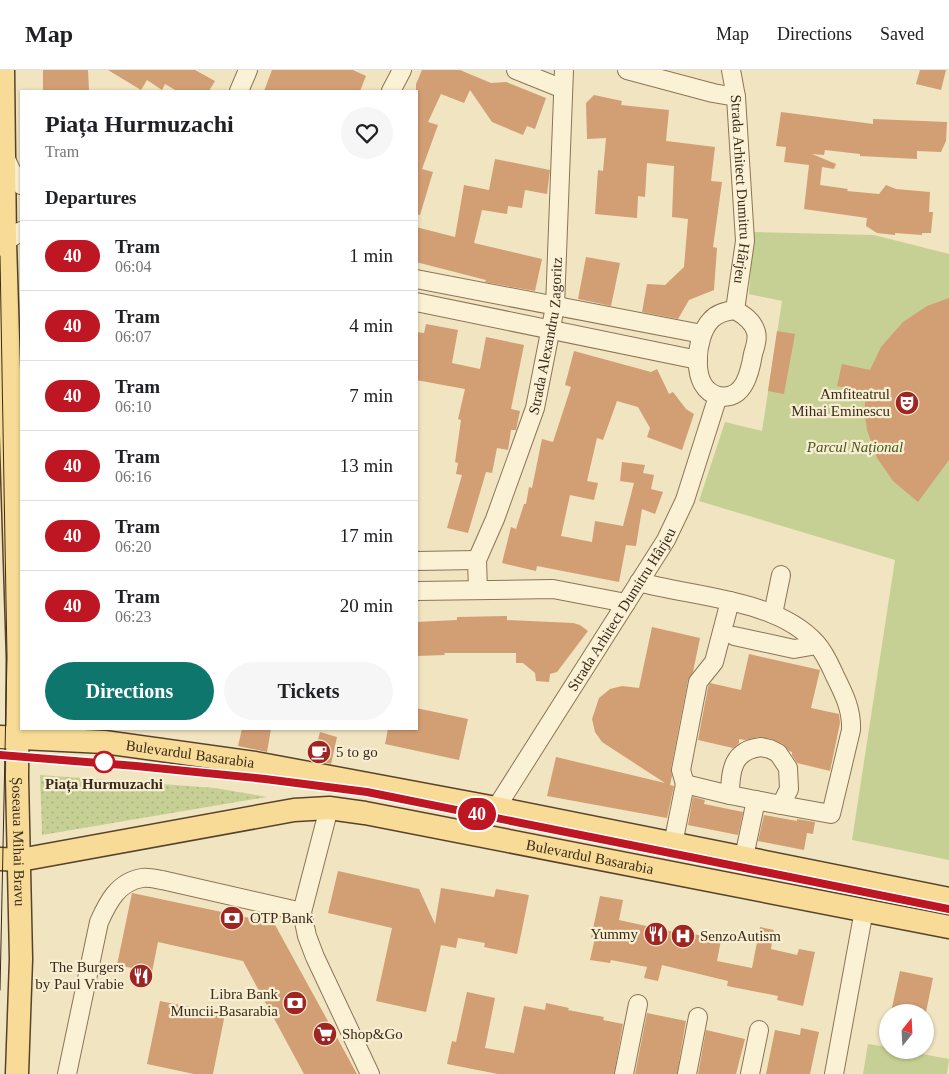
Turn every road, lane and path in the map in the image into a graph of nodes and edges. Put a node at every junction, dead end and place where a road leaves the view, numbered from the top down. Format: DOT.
graph roads {
  1 [pos="3,70"];
  2 [pos="402,70"];
  3 [pos="516,70"];
  4 [pos="564,70"];
  5 [pos="627,70"];
  6 [pos="731,70"];
  7 [pos="244,71"];
  8 [pos="563,89"];
  9 [pos="239,90"];
  10 [pos="392,90"];
  11 [pos="736,97"];
  12 [pos="4,154"];
  13 [pos="20,184"];
  14 [pos="13,236"];
  15 [pos="418,279"];
  16 [pos="418,302"];
  17 [pos="555,307"];
  18 [pos="735,310"];
  19 [pos="552,330"];
  20 [pos="702,334"];
  21 [pos="698,360"];
  22 [pos="718,396"];
  23 [pos="477,560"];
  24 [pos="418,561"];
  25 [pos="781,575"];
  26 [pos="639,582"];
  27 [pos="478,590"];
  28 [pos="418,591"];
  29 [pos="730,601"];
  30 [pos="626,603"];
  31 [pos="773,614"];
  32 [pos="734,636"];
  33 [pos="818,645"];
  34 [pos="9,738"];
  35 [pos="685,784"];
  36 [pos="730,795"];
  37 [pos="756,800"];
  38 [pos="781,805"];
  39 [pos="329,808"];
  40 [pos="496,808"];
  41 [pos="673,844"];
  42 [pos="744,857"];
  43 [pos="10,859"];
  44 [pos="949,899"];
  45 [pos="864,910"];
  46 [pos="302,912"];
  47 [pos="949,927"];
  48 [pos="638,1004"];
  49 [pos="698,1017"];
  50 [pos="759,1030"];
  51 [pos="17,1074"];
  52 [pos="67,1074"];
  53 [pos="370,1074"];
  54 [pos="624,1074"];
  55 [pos="687,1074"];
  56 [pos="750,1074"];
  57 [pos="834,1074"];
  1 -- 12 [label="main road, Șoseaua Mihai Bravu"];
  2 -- 10 [label="street"];
  3 -- 8 [label="street"];
  4 -- 8 [label="street, Strada Alexandru Zagoritz"];
  5 -- 11 [label="street"];
  6 -- 11 [label="street, Strada Arhitect Dumitru Hârjeu"];
  7 -- 9 [label="street"];
  8 -- 17 [label="street, Strada Alexandru Zagoritz"];
  11 -- 18 [label="street, Strada Arhitect Dumitru Hârjeu"];
  12 -- 13 [label="street"];
  12 -- 14 [label="main road, Șoseaua Mihai Bravu"];
  14 -- 34 [label="main road, Șoseaua Mihai Bravu"];
  15 -- 17 [label="street"];
  16 -- 19 [label="street"];
  17 -- 19 [label="street, Strada Alexandru Zagoritz"];
  17 -- 20 [label="street"];
  18 -- 20 [label="street"];
  18 -- 22 [label="street"];
  19 -- 21 [label="street"];
  19 -- 23 [label="street, Strada Alexandru Zagoritz"];
  20 -- 21 [label="street"];
  21 -- 22 [label="street"];
  22 -- 26 [label="street, Strada Arhitect Dumitru Hârjeu"];
  23 -- 24 [label="street"];
  23 -- 27 [label="street, Strada Alexandru Zagoritz"];
  25 -- 31 [label="street"];
  26 -- 29 [label="street"];
  26 -- 30 [label="street, Strada Arhitect Dumitru Hârjeu"];
  27 -- 28 [label="street"];
  27 -- 30 [label="street"];
  29 -- 31 [label="street"];
  29 -- 35 [label="street"];
  30 -- 40 [label="street, Strada Arhitect Dumitru Hârjeu"];
  31 -- 33 [label="street"];
  32 -- 33 [label="street"];
  33 -- 38 [label="street"];
  34 -- 40 [label="main road, Bulevardul Basarabia"];
  34 -- 43 [label="main road, Șoseaua Mihai Bravu"];
  35 -- 36 [label="street"];
  35 -- 41 [label="street"];
  36 -- 37 [label="street"];
  36 -- 38 [label="street"];
  37 -- 38 [label="street"];
  37 -- 42 [label="street"];
  39 -- 43 [label="main road, Bulevardul Basarabia"];
  39 -- 45 [label="main road, Bulevardul Basarabia"];
  39 -- 46 [label="street"];
  40 -- 41 [label="main road, Bulevardul Basarabia"];
  41 -- 42 [label="main road, Bulevardul Basarabia"];
  42 -- 44 [label="main road, Bulevardul Basarabia"];
  43 -- 51 [label="main road, Șoseaua Mihai Bravu"];
  45 -- 47 [label="main road, Bulevardul Basarabia"];
  45 -- 57 [label="street"];
  46 -- 52 [label="street"];
  46 -- 53 [label="street"];
  48 -- 54 [label="street"];
  49 -- 55 [label="street"];
  50 -- 56 [label="street"];
}
